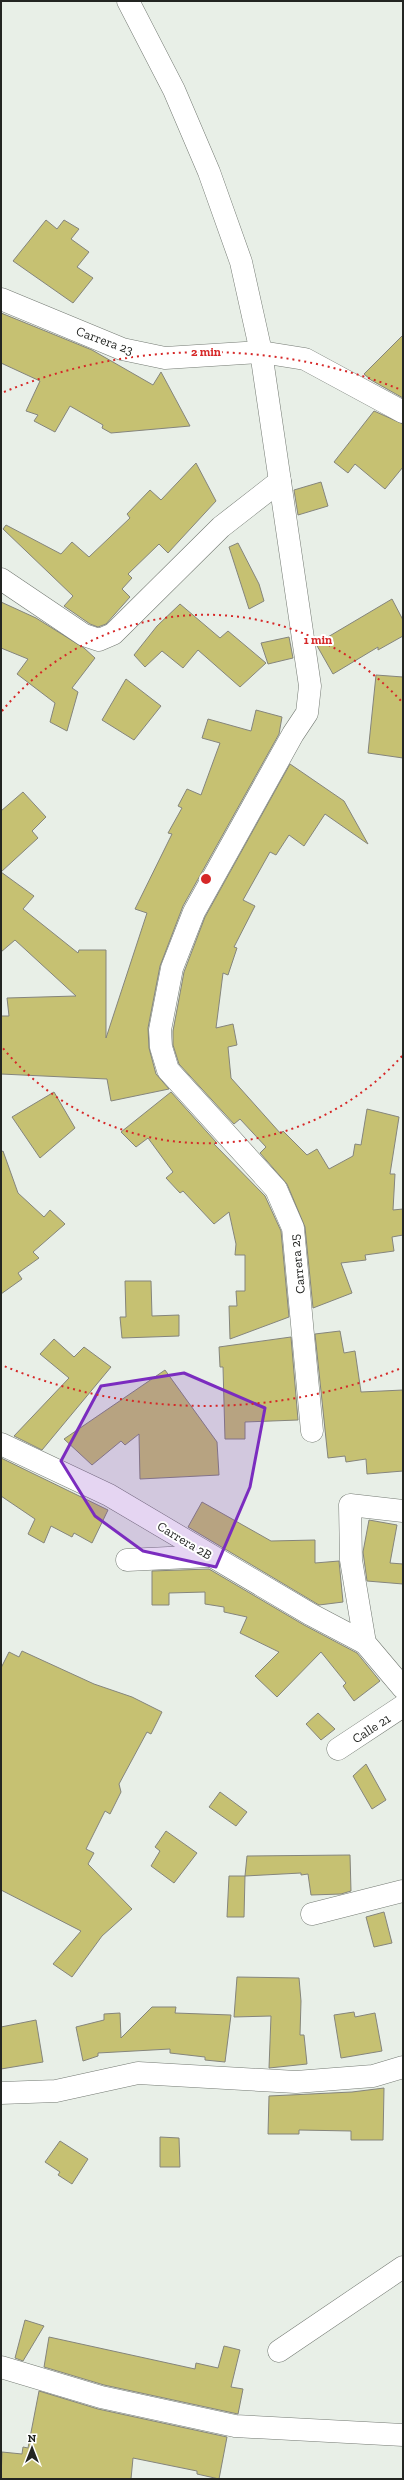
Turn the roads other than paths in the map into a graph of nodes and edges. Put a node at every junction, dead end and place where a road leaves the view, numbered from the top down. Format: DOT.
graph roads {
  1 [pos="128,1"];
  2 [pos="1,299"];
  3 [pos="261,352"];
  4 [pos="403,412"];
  5 [pos="280,481"];
  6 [pos="1,579"];
  7 [pos="312,1431"];
  8 [pos="1,1444"];
  9 [pos="403,1511"];
  10 [pos="210,1556"];
  11 [pos="127,1560"];
  12 [pos="365,1643"];
  13 [pos="403,1688"];
  14 [pos="403,1706"];
  15 [pos="338,1749"];
  16 [pos="403,1891"];
  17 [pos="312,1914"];
  18 [pos="403,2067"];
  19 [pos="1,2093"];
  20 [pos="403,2267"];
  21 [pos="279,2351"];
  22 [pos="1,2367"];
  23 [pos="403,2435"];
  1 -- 3 [label="street, Carrera 25"];
  2 -- 3 [label="street, Carrera 23"];
  3 -- 4 [label="street, Carrera 23"];
  3 -- 5 [label="street, Carrera 25"];
  5 -- 6 [label="street"];
  5 -- 7 [label="street, Carrera 25"];
  8 -- 10 [label="street, Carrera 2B"];
  9 -- 12 [label="street"];
  10 -- 11 [label="street"];
  10 -- 12 [label="street, Carrera 2B"];
  12 -- 13 [label="street"];
  14 -- 15 [label="street, Calle 21"];
  16 -- 17 [label="street"];
  18 -- 19 [label="street"];
  20 -- 21 [label="street"];
  22 -- 23 [label="street"];
}
